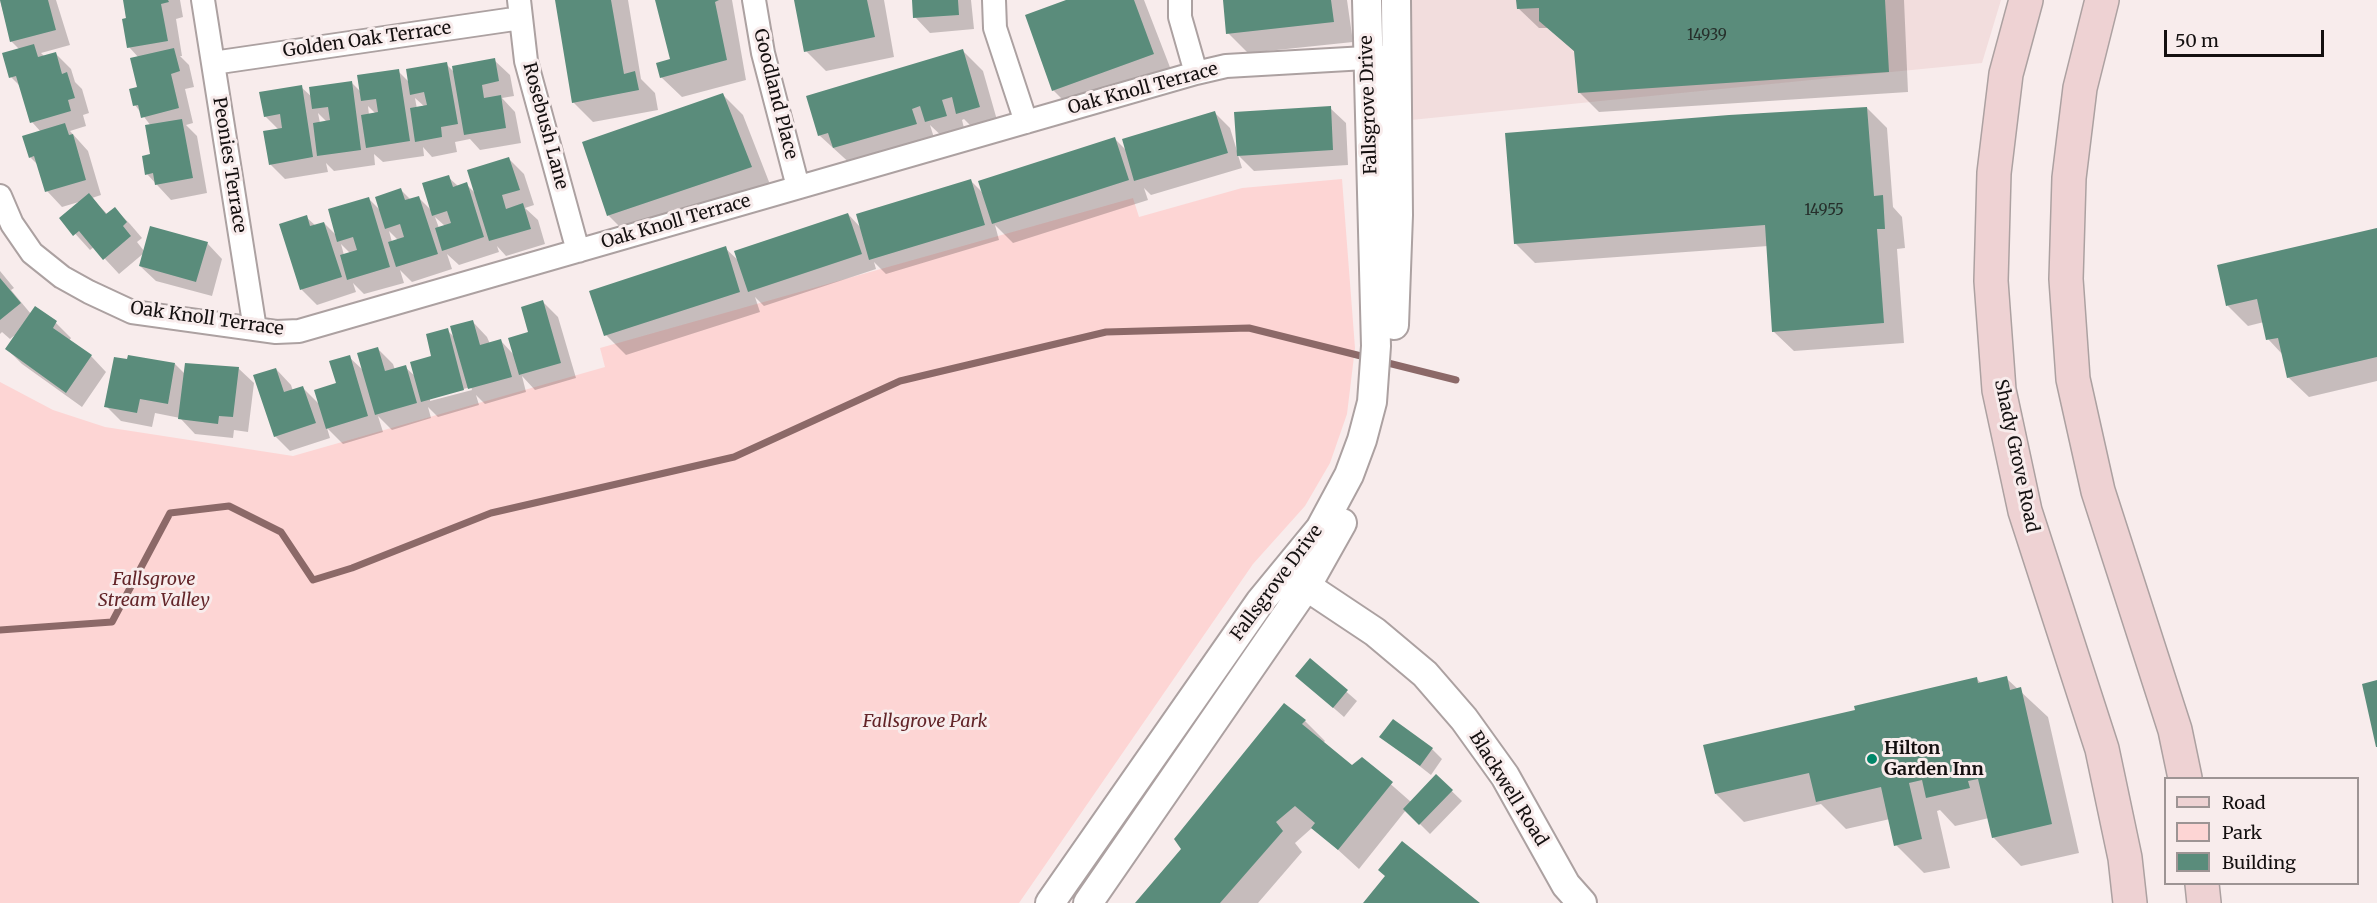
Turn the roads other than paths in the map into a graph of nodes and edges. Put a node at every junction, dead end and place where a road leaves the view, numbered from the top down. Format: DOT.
graph roads {
  1 [pos="203,0"];
  2 [pos="754,0"];
  3 [pos="994,0"];
  4 [pos="1180,0"];
  5 [pos="1367,0"];
  6 [pos="1396,0"];
  7 [pos="2026,0"];
  8 [pos="2102,0"];
  9 [pos="520,9"];
  10 [pos="1397,56"];
  11 [pos="1367,59"];
  12 [pos="213,63"];
  13 [pos="1196,73"];
  14 [pos="1026,122"];
  15 [pos="798,187"];
  16 [pos="0,196"];
  17 [pos="578,251"];
  18 [pos="255,329"];
  19 [pos="1384,361"];
  20 [pos="1295,579"];
  21 [pos="2185,777"];
  22 [pos="2202,885"];
  23 [pos="1050,903"];
  24 [pos="1088,903"];
  25 [pos="1582,903"];
  26 [pos="2130,903"];
  27 [pos="2204,903"];
  1 -- 12 [label="street, Peonies Terrace"];
  2 -- 15 [label="street, Goodland Place"];
  3 -- 14 [label="street"];
  4 -- 13 [label="street"];
  5 -- 11 [label="street, Fallsgrove Drive"];
  6 -- 10 [label="street, Fallsgrove Drive"];
  7 -- 26 [label="main road, Shady Grove Road"];
  8 -- 21 [label="main road"];
  9 -- 12 [label="street, Golden Oak Terrace"];
  9 -- 17 [label="street, Rosebush Lane"];
  10 -- 11 [label="street, Oak Knoll Terrace"];
  10 -- 19 [label="street, Fallsgrove Drive"];
  11 -- 13 [label="street, Oak Knoll Terrace"];
  11 -- 19 [label="street, Fallsgrove Drive"];
  12 -- 18 [label="street, Peonies Terrace"];
  13 -- 14 [label="street, Oak Knoll Terrace"];
  14 -- 15 [label="street, Oak Knoll Terrace"];
  15 -- 17 [label="street, Oak Knoll Terrace"];
  16 -- 18 [label="street, Oak Knoll Terrace"];
  17 -- 18 [label="street, Oak Knoll Terrace"];
  19 -- 20 [label="street, Fallsgrove Drive"];
  20 -- 23 [label="street, Fallsgrove Drive"];
  20 -- 24 [label="street, Fallsgrove Drive"];
  20 -- 25 [label="street, Blackwell Road"];
  22 -- 27 [label="main road"];
}
